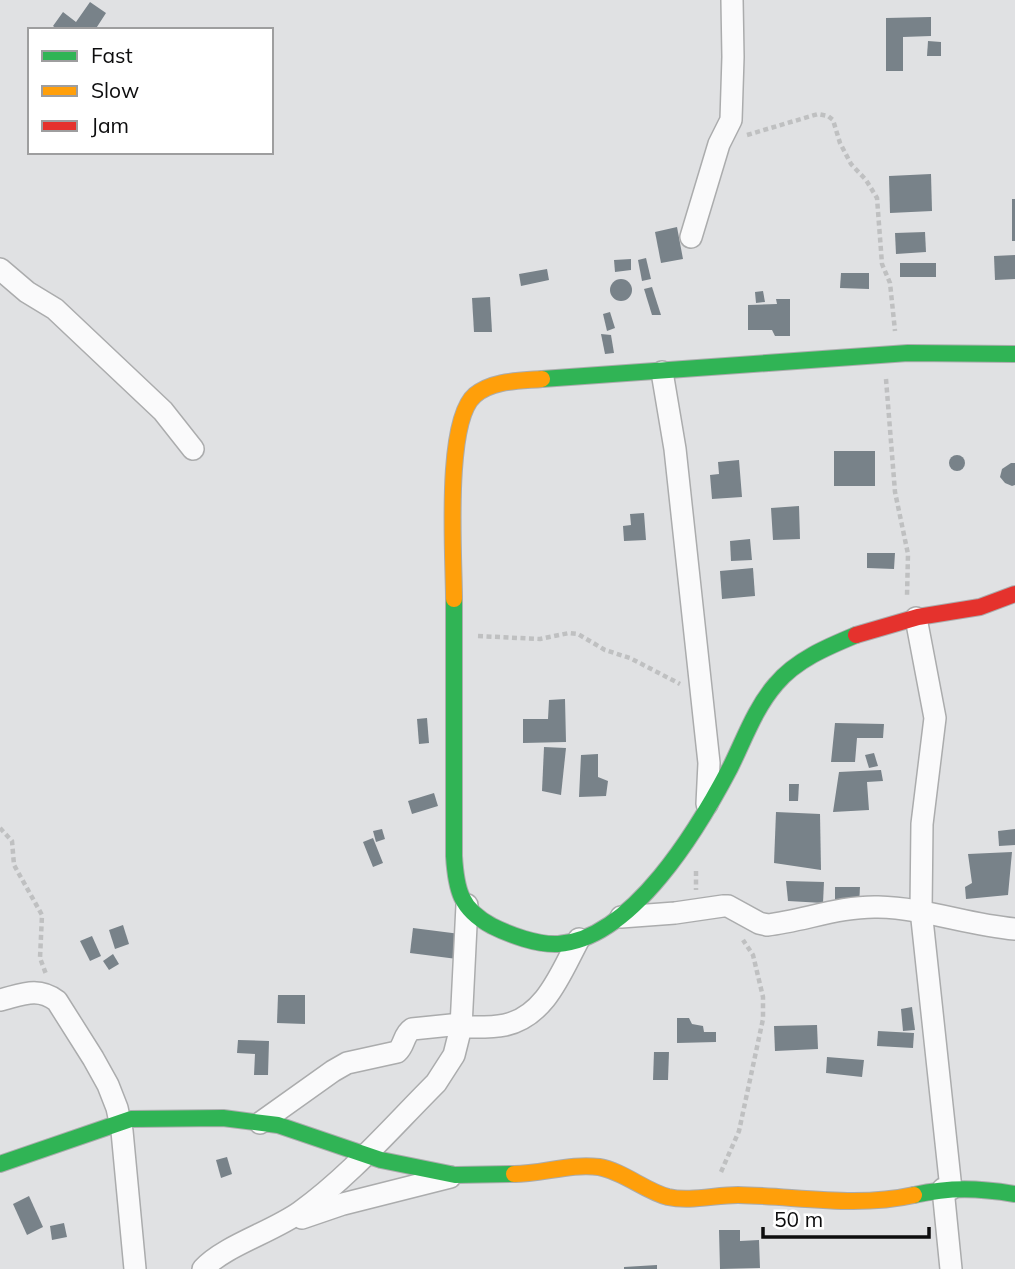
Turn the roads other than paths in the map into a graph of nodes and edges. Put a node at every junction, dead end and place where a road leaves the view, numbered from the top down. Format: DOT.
graph roads {
  1 [pos="732,0"];
  2 [pos="691,237"];
  3 [pos="0,270"];
  4 [pos="1015,354"];
  5 [pos="662,372"];
  6 [pos="193,449"];
  7 [pos="1014,596"];
  8 [pos="911,619"];
  9 [pos="706,808"];
  10 [pos="467,905"];
  11 [pos="921,910"];
  12 [pos="621,917"];
  13 [pos="1015,929"];
  14 [pos="579,939"];
  15 [pos="0,1000"];
  16 [pos="461,1025"];
  17 [pos="120,1122"];
  18 [pos="260,1123"];
  19 [pos="364,1155"];
  20 [pos="0,1164"];
  21 [pos="455,1175"];
  22 [pos="947,1189"];
  23 [pos="1015,1194"];
  24 [pos="279,1227"];
  25 [pos="135,1269"];
  26 [pos="203,1269"];
  27 [pos="951,1269"];
  1 -- 2 [label="street"];
  3 -- 6 [label="street"];
  4 -- 5 [label="street"];
  5 -- 9 [label="street"];
  5 -- 10 [label="street"];
  7 -- 8 [label="street"];
  8 -- 9 [label="street"];
  8 -- 11 [label="street"];
  9 -- 12 [label="street"];
  10 -- 14 [label="street"];
  10 -- 16 [label="street"];
  11 -- 12 [label="street"];
  11 -- 13 [label="street"];
  11 -- 22 [label="street"];
  12 -- 14 [label="street"];
  14 -- 16 [label="street"];
  15 -- 17 [label="street"];
  16 -- 18 [label="street"];
  16 -- 19 [label="street"];
  17 -- 18 [label="street"];
  17 -- 20 [label="street"];
  17 -- 25 [label="street"];
  18 -- 19 [label="street"];
  19 -- 21 [label="street"];
  19 -- 24 [label="street"];
  21 -- 22 [label="street"];
  21 -- 24 [label="street"];
  22 -- 23 [label="street"];
  22 -- 27 [label="street"];
  24 -- 26 [label="street"];
}
